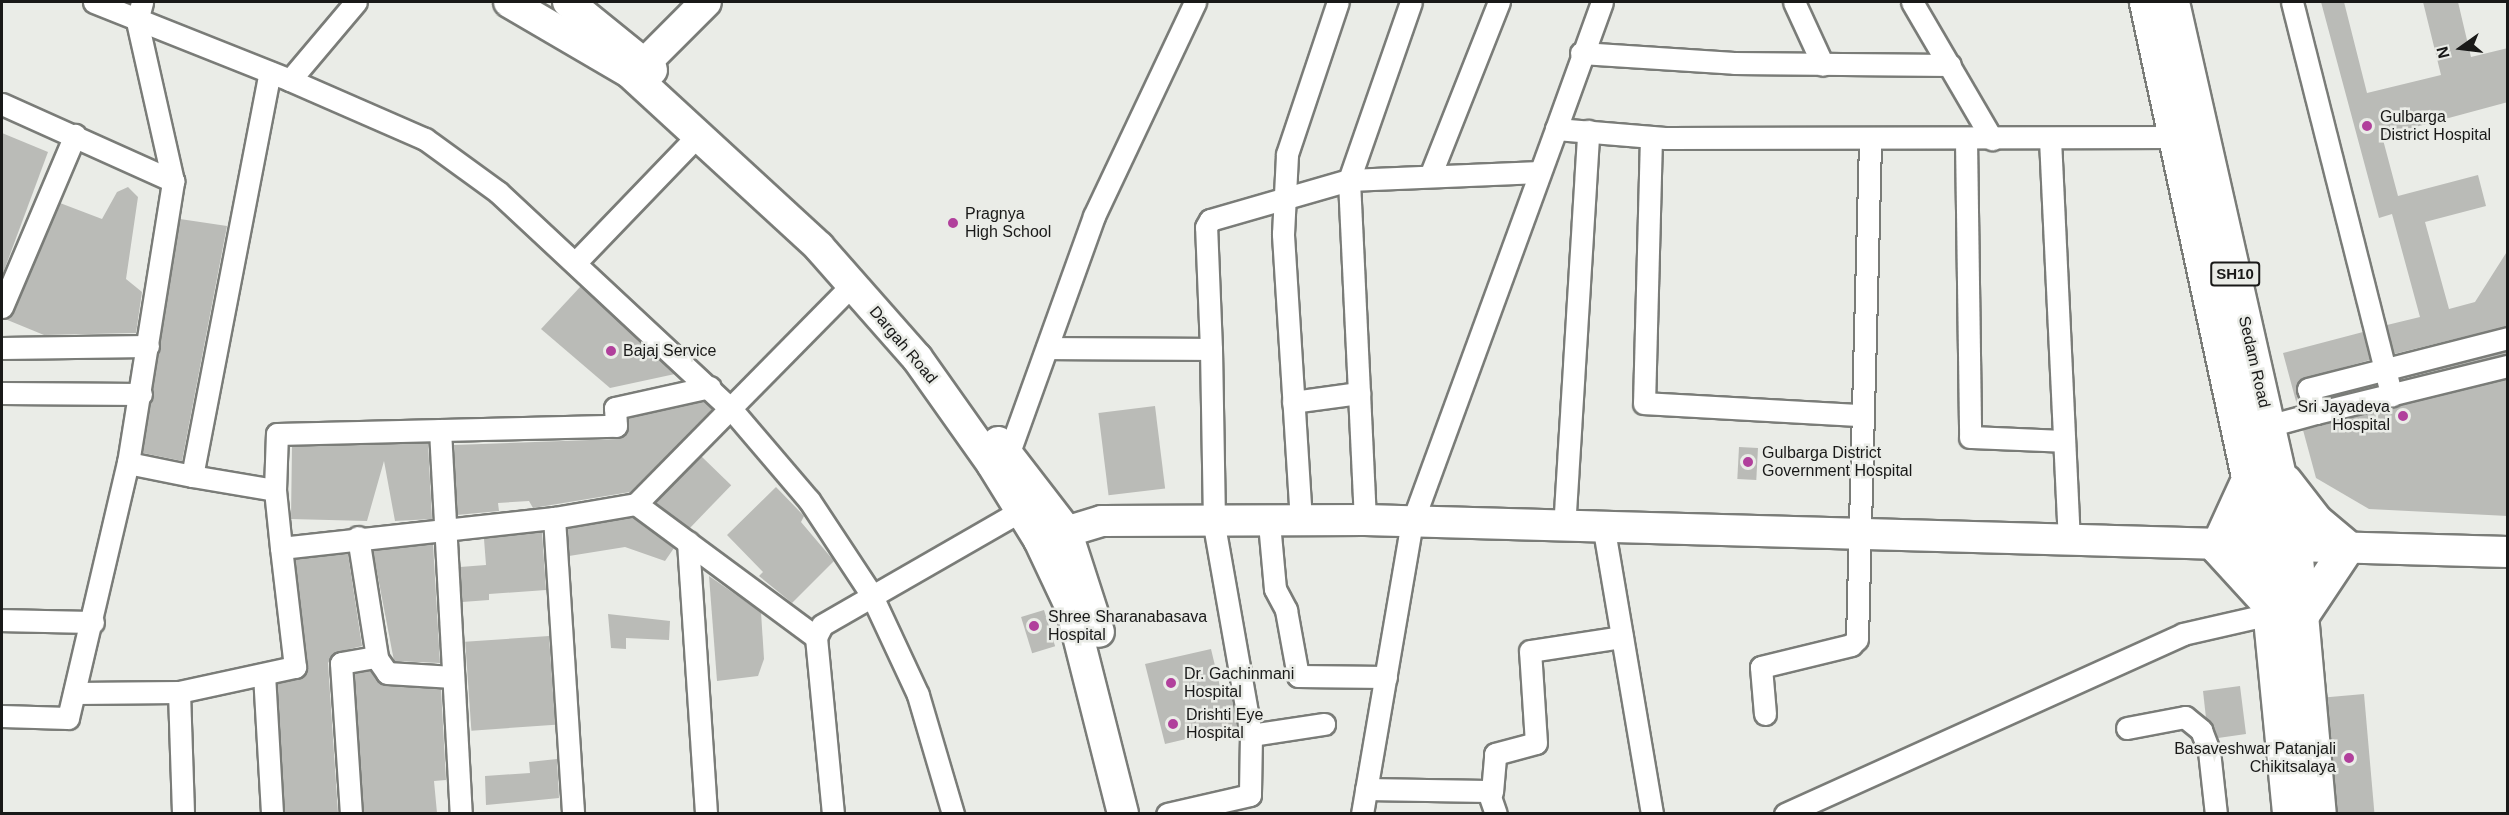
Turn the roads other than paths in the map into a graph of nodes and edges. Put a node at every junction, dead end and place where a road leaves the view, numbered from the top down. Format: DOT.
graph roads {
  1 [pos="94,2"];
  2 [pos="356,2"];
  3 [pos="509,2"];
  4 [pos="568,2"];
  5 [pos="706,2"];
  6 [pos="1195,2"];
  7 [pos="1338,2"];
  8 [pos="1411,2"];
  9 [pos="1499,2"];
  10 [pos="1602,2"];
  11 [pos="1794,2"];
  12 [pos="1912,2"];
  13 [pos="2146,2"];
  14 [pos="2172,2"];
  15 [pos="2292,2"];
  16 [pos="139,11"];
  17 [pos="1581,53"];
  18 [pos="645,63"];
  19 [pos="1823,65"];
  20 [pos="1950,65"];
  21 [pos="270,72"];
  22 [pos="290,80"];
  23 [pos="2,104"];
  24 [pos="1556,129"];
  25 [pos="1588,131"];
  26 [pos="699,134"];
  27 [pos="75,135"];
  28 [pos="1651,137"];
  29 [pos="2177,137"];
  30 [pos="1992,139"];
  31 [pos="2050,139"];
  32 [pos="1870,140"];
  33 [pos="1966,140"];
  34 [pos="1540,172"];
  35 [pos="1430,176"];
  36 [pos="1349,180"];
  37 [pos="173,181"];
  38 [pos="1284,200"];
  39 [pos="575,263"];
  40 [pos="852,285"];
  41 [pos="2,307"];
  42 [pos="2508,338"];
  43 [pos="148,346"];
  44 [pos="2,348"];
  45 [pos="1047,348"];
  46 [pos="1211,348"];
  47 [pos="2383,366"];
  48 [pos="2508,366"];
  49 [pos="710,387"];
  50 [pos="2,393"];
  51 [pos="1359,393"];
  52 [pos="141,394"];
  53 [pos="2392,396"];
  54 [pos="1293,402"];
  55 [pos="732,410"];
  56 [pos="2316,413"];
  57 [pos="1862,415"];
  58 [pos="2268,426"];
  59 [pos="440,430"];
  60 [pos="2064,441"];
  61 [pos="1008,455"];
  62 [pos="128,463"];
  63 [pos="2264,475"];
  64 [pos="192,476"];
  65 [pos="274,490"];
  66 [pos="636,504"];
  67 [pos="1020,511"];
  68 [pos="554,518"];
  69 [pos="1365,520"];
  70 [pos="1301,521"];
  71 [pos="1269,523"];
  72 [pos="1412,523"];
  73 [pos="1214,525"];
  74 [pos="443,528"];
  75 [pos="1066,530"];
  76 [pos="1564,530"];
  77 [pos="1604,530"];
  78 [pos="358,537"];
  79 [pos="1858,537"];
  80 [pos="1039,540"];
  81 [pos="688,542"];
  82 [pos="2069,543"];
  83 [pos="2217,547"];
  84 [pos="2295,547"];
  85 [pos="2347,547"];
  86 [pos="280,548"];
  87 [pos="2263,548"];
  88 [pos="2508,552"];
  89 [pos="871,594"];
  90 [pos="2280,611"];
  91 [pos="2,620"];
  92 [pos="93,622"];
  93 [pos="816,637"];
  94 [pos="1622,637"];
  95 [pos="377,657"];
  96 [pos="264,674"];
  97 [pos="453,677"];
  98 [pos="1386,677"];
  99 [pos="179,692"];
  100 [pos="76,693"];
  101 [pos="1765,714"];
  102 [pos="2,716"];
  103 [pos="1324,724"];
  104 [pos="2127,728"];
  105 [pos="1251,735"];
  106 [pos="1366,789"];
  107 [pos="1492,792"];
  108 [pos="183,813"];
  109 [pos="272,813"];
  110 [pos="351,813"];
  111 [pos="461,813"];
  112 [pos="573,813"];
  113 [pos="706,813"];
  114 [pos="833,813"];
  115 [pos="953,813"];
  116 [pos="1123,813"];
  117 [pos="1143,813"];
  118 [pos="1167,813"];
  119 [pos="1362,813"];
  120 [pos="1496,813"];
  121 [pos="1652,813"];
  122 [pos="1785,813"];
  123 [pos="2216,813"];
  124 [pos="2289,813"];
  125 [pos="2319,813"];
  1 -- 16 [label="street"];
  2 -- 22 [label="street"];
  3 -- 26 [label="main road, Dargah Road"];
  4 -- 18 [label="main road, Dargah Road"];
  5 -- 18 [label="main road"];
  6 -- 45 [label="street"];
  7 -- 38 [label="street"];
  8 -- 36 [label="street"];
  9 -- 35 [label="street"];
  10 -- 17 [label="street"];
  11 -- 19 [label="street"];
  12 -- 20 [label="street"];
  13 -- 29 [label="main road, SH10"];
  14 -- 58 [label="main road, Sedam Road / SH10"];
  15 -- 47 [label="street"];
  16 -- 21 [label="street"];
  16 -- 37 [label="street"];
  17 -- 19 [label="street"];
  17 -- 24 [label="street"];
  18 -- 61 [label="main road, Dargah Road"];
  19 -- 20 [label="street"];
  20 -- 30 [label="street"];
  21 -- 22 [label="street"];
  21 -- 64 [label="street"];
  22 -- 39 [label="street"];
  23 -- 27 [label="street"];
  24 -- 25 [label="street"];
  24 -- 34 [label="street"];
  25 -- 28 [label="street"];
  25 -- 76 [label="street"];
  26 -- 39 [label="street"];
  26 -- 40 [label="main road, Dargah Road"];
  27 -- 37 [label="street"];
  27 -- 41 [label="street"];
  28 -- 32 [label="street"];
  28 -- 57 [label="street"];
  29 -- 31 [label="street"];
  29 -- 63 [label="main road, SH10"];
  30 -- 31 [label="street"];
  30 -- 33 [label="street"];
  31 -- 60 [label="street"];
  32 -- 33 [label="street"];
  32 -- 57 [label="street"];
  33 -- 60 [label="street"];
  34 -- 35 [label="street"];
  34 -- 72 [label="street"];
  35 -- 36 [label="street"];
  36 -- 38 [label="street"];
  36 -- 51 [label="street"];
  37 -- 43 [label="street"];
  38 -- 46 [label="street"];
  38 -- 54 [label="street"];
  39 -- 49 [label="street"];
  40 -- 55 [label="street"];
  40 -- 67 [label="main road, Dargah Road"];
  42 -- 47 [label="street"];
  43 -- 44 [label="street"];
  43 -- 52 [label="street"];
  45 -- 46 [label="street"];
  45 -- 61 [label="street"];
  46 -- 73 [label="street"];
  47 -- 53 [label="street"];
  47 -- 56 [label="street"];
  48 -- 53 [label="street"];
  49 -- 55 [label="street"];
  49 -- 59 [label="street"];
  50 -- 52 [label="street"];
  51 -- 54 [label="street"];
  51 -- 69 [label="street"];
  52 -- 62 [label="street"];
  53 -- 56 [label="street"];
  54 -- 70 [label="street"];
  55 -- 66 [label="street"];
  55 -- 89 [label="street"];
  56 -- 58 [label="street"];
  57 -- 79 [label="street"];
  58 -- 63 [label="main road, Sedam Road / SH10"];
  59 -- 65 [label="street"];
  59 -- 74 [label="street"];
  60 -- 82 [label="street"];
  61 -- 75 [label="main road, Dargah Road"];
  62 -- 64 [label="street"];
  62 -- 92 [label="street"];
  63 -- 83 [label="main road"];
  63 -- 84 [label="main road, Sedam Road / SH10"];
  63 -- 85 [label="main road"];
  63 -- 87 [label="main road, SH10"];
  64 -- 65 [label="street"];
  65 -- 86 [label="street"];
  66 -- 68 [label="street"];
  66 -- 81 [label="street"];
  67 -- 80 [label="main road, Dargah Road"];
  67 -- 89 [label="street"];
  68 -- 74 [label="street"];
  68 -- 112 [label="street"];
  69 -- 70 [label="main road"];
  69 -- 72 [label="main road"];
  70 -- 71 [label="main road"];
  71 -- 73 [label="main road"];
  71 -- 98 [label="street"];
  72 -- 76 [label="main road"];
  72 -- 98 [label="street"];
  73 -- 75 [label="main road"];
  73 -- 105 [label="street"];
  74 -- 78 [label="street"];
  74 -- 97 [label="street"];
  75 -- 80 [label="main road"];
  75 -- 117 [label="main road, Dargah Road"];
  76 -- 77 [label="main road"];
  77 -- 79 [label="main road"];
  77 -- 94 [label="street"];
  78 -- 86 [label="street"];
  78 -- 95 [label="street"];
  79 -- 82 [label="main road"];
  79 -- 101 [label="street"];
  80 -- 116 [label="main road, Dargah Road"];
  81 -- 93 [label="street"];
  81 -- 113 [label="street"];
  82 -- 83 [label="main road"];
  83 -- 87 [label="main road"];
  83 -- 90 [label="main road"];
  84 -- 85 [label="main road"];
  84 -- 87 [label="main road"];
  84 -- 90 [label="main road, SH10"];
  85 -- 88 [label="main road"];
  85 -- 90 [label="main road"];
  86 -- 96 [label="street"];
  87 -- 90 [label="main road, SH10"];
  89 -- 93 [label="street"];
  89 -- 115 [label="street"];
  90 -- 122 [label="street"];
  90 -- 124 [label="main road, SH10"];
  90 -- 125 [label="main road, SH10"];
  91 -- 92 [label="street"];
  92 -- 100 [label="street"];
  93 -- 114 [label="street"];
  94 -- 107 [label="street"];
  94 -- 121 [label="street"];
  95 -- 97 [label="street"];
  95 -- 110 [label="street"];
  96 -- 99 [label="street"];
  96 -- 109 [label="street"];
  97 -- 111 [label="street"];
  98 -- 106 [label="street"];
  99 -- 100 [label="street"];
  99 -- 108 [label="street"];
  100 -- 102 [label="street"];
  103 -- 105 [label="street"];
  104 -- 123 [label="street"];
  105 -- 118 [label="street"];
  106 -- 107 [label="street"];
  106 -- 119 [label="street"];
  107 -- 120 [label="street"];
}
